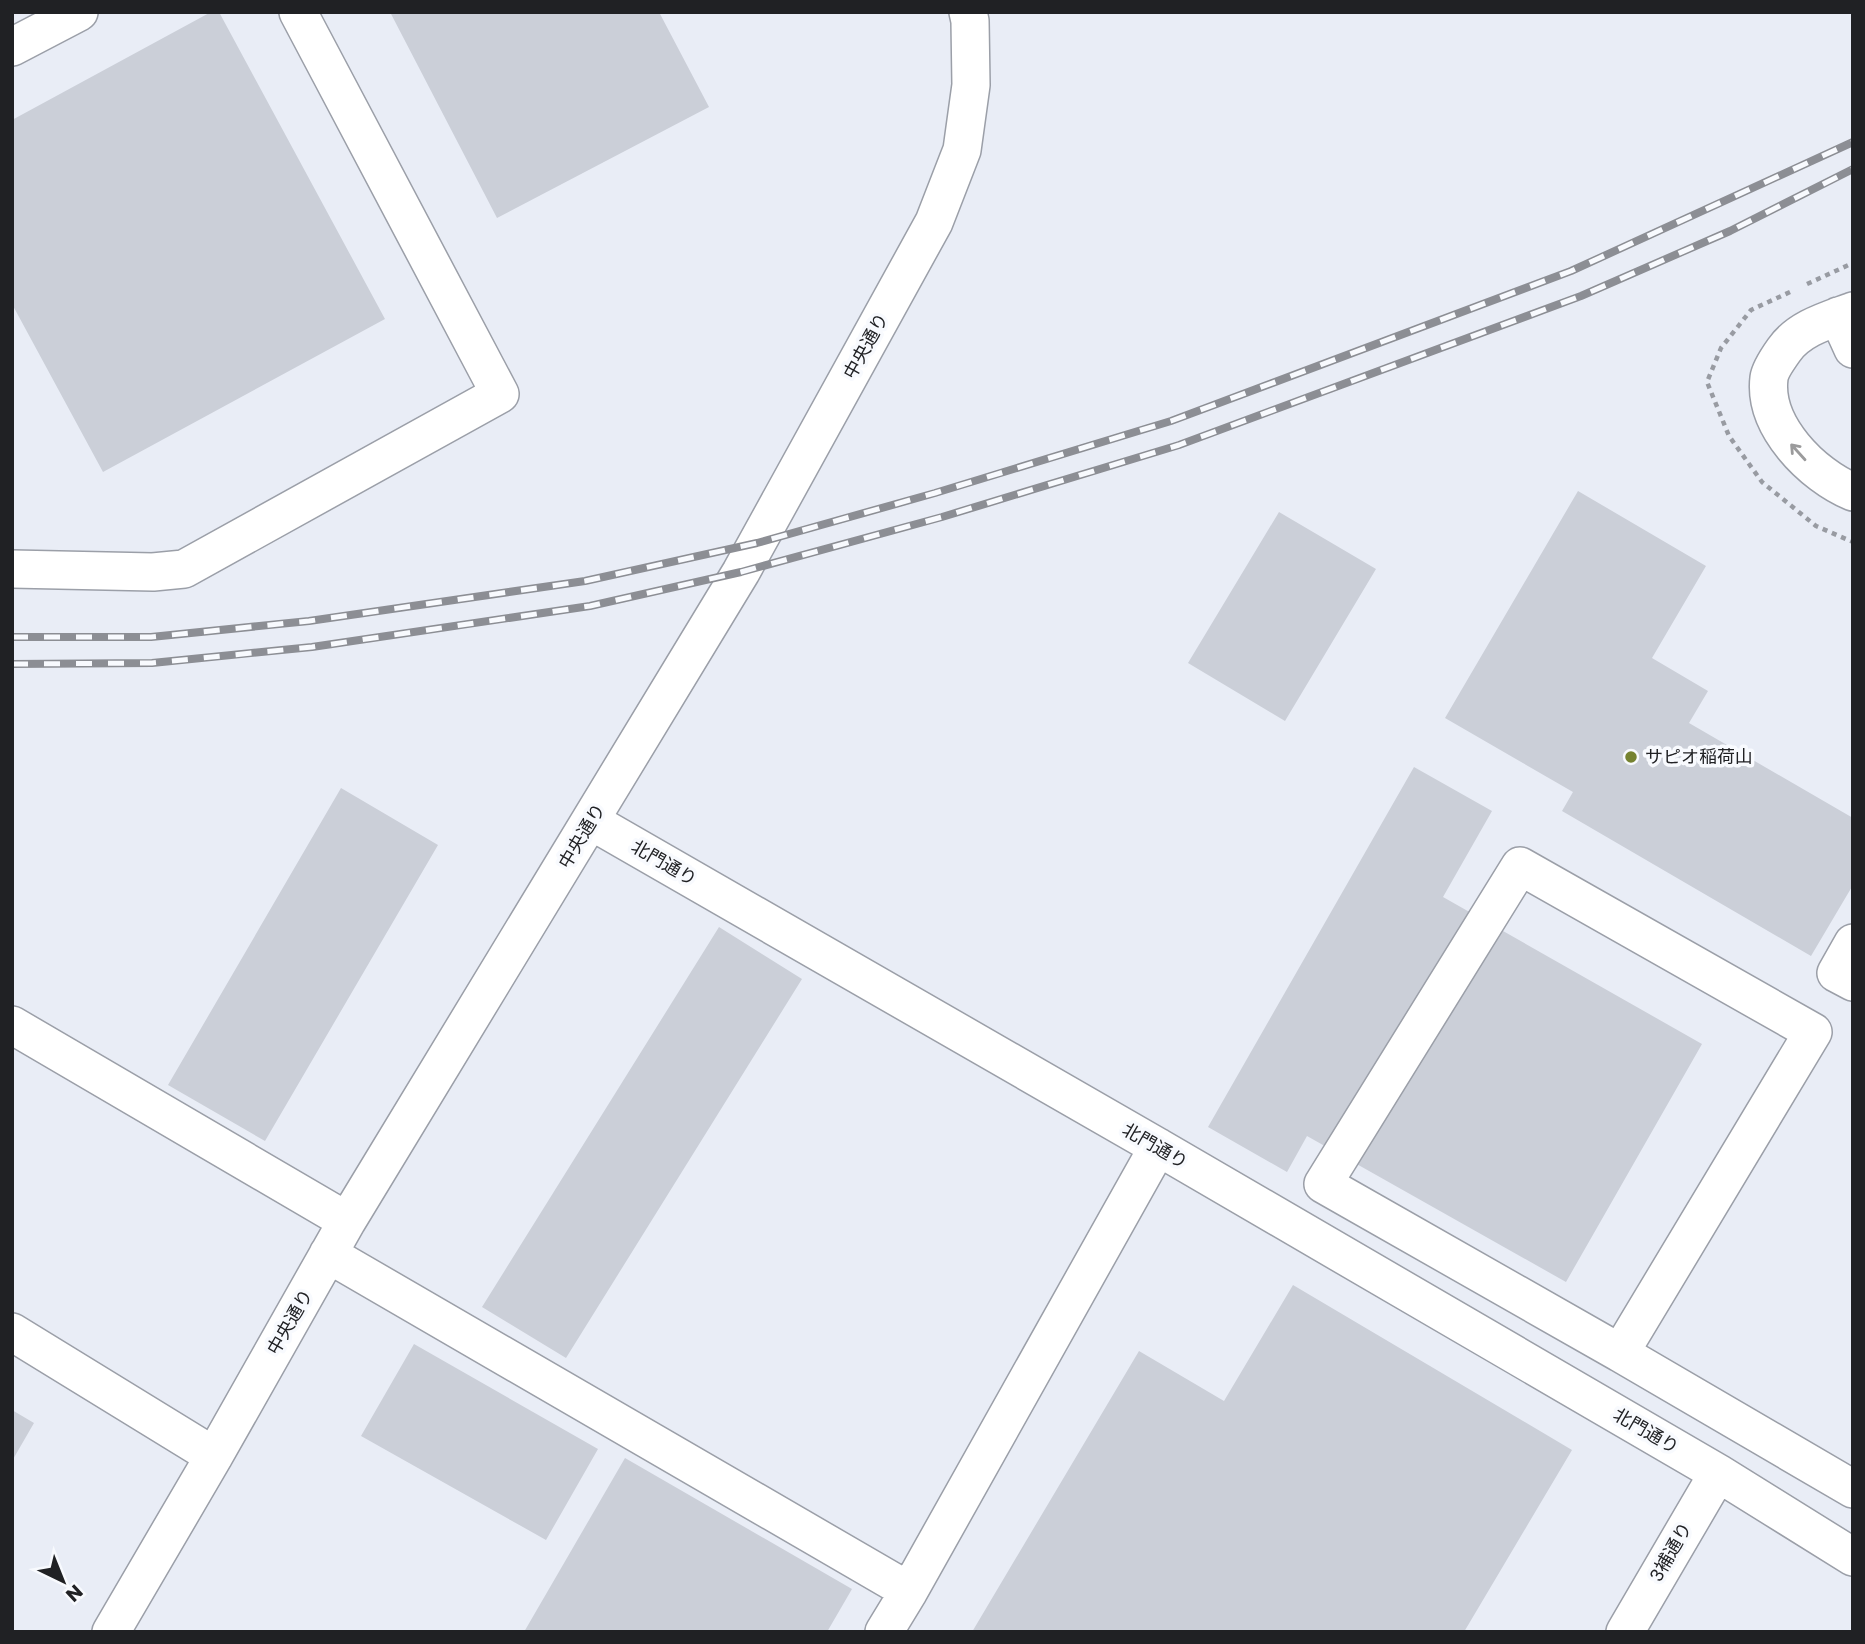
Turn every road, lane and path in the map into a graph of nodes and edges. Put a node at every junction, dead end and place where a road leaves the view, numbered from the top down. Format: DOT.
graph roads {
  1 [pos="79,12"];
  2 [pos="298,12"];
  3 [pos="968,12"];
  4 [pos="12,47"];
  5 [pos="1848,325"];
  6 [pos="1853,492"];
  7 [pos="12,569"];
  8 [pos="591,821"];
  9 [pos="1853,943"];
  10 [pos="1853,982"];
  11 [pos="12,1025"];
  12 [pos="1158,1147"];
  13 [pos="347,1221"];
  14 [pos="328,1254"];
  15 [pos="12,1332"];
  16 [pos="1620,1353"];
  17 [pos="214,1456"];
  18 [pos="1718,1473"];
  19 [pos="1853,1489"];
  20 [pos="1853,1557"];
  21 [pos="909,1591"];
  22 [pos="111,1632"];
  23 [pos="884,1632"];
  24 [pos="1625,1632"];
  1 -- 4 [label="street"];
  2 -- 7 [label="street"];
  3 -- 8 [label="street, 中央通り"];
  6 -- 5 [label="street, one-way"];
  8 -- 12 [label="street, 北門通り"];
  8 -- 13 [label="street, 中央通り"];
  9 -- 10 [label="street"];
  11 -- 13 [label="street"];
  12 -- 18 [label="street, 北門通り"];
  12 -- 21 [label="street"];
  13 -- 14 [label="street, 中央通り"];
  14 -- 17 [label="street, 中央通り"];
  14 -- 21 [label="street"];
  15 -- 17 [label="street"];
  16 -- 16 [label="street"];
  16 -- 19 [label="street"];
  17 -- 22 [label="street, 中央通り"];
  18 -- 20 [label="street, 北門通り"];
  18 -- 24 [label="street, 3補通り"];
  21 -- 23 [label="street"];
}
